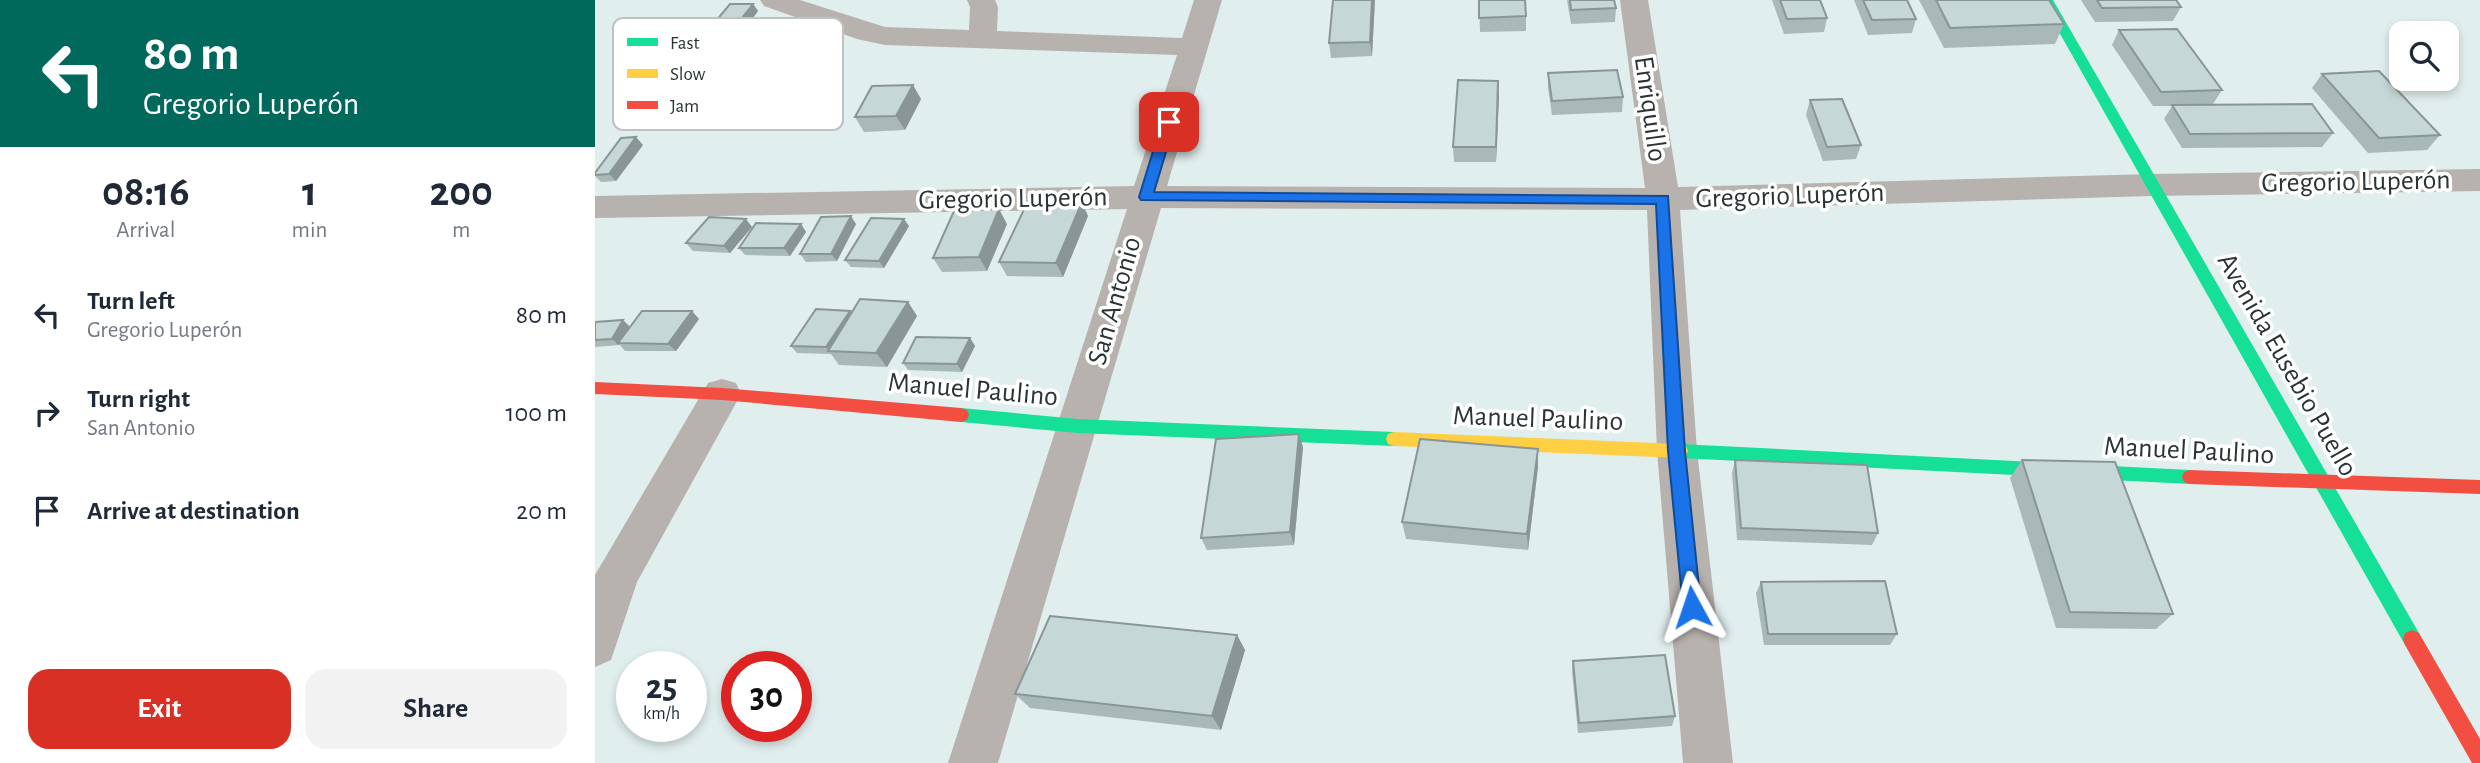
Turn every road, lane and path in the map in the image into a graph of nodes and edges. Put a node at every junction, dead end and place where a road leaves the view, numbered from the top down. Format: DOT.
graph roads {
  1 [pos="773,0"];
  2 [pos="981,0"];
  3 [pos="1208,0"];
  4 [pos="1634,0"];
  5 [pos="2047,0"];
  6 [pos="824,18"];
  7 [pos="843,25"];
  8 [pos="983,39"];
  9 [pos="1191,47"];
  10 [pos="2480,180"];
  11 [pos="2151,185"];
  12 [pos="1146,197"];
  13 [pos="1663,199"];
  14 [pos="595,207"];
  15 [pos="595,388"];
  16 [pos="722,394"];
  17 [pos="1078,426"];
  18 [pos="1677,451"];
  19 [pos="2326,484"];
  20 [pos="2480,487"];
  21 [pos="605,576"];
  22 [pos="595,645"];
  23 [pos="2480,758"];
  24 [pos="973,763"];
  25 [pos="1707,763"];
  1 -- 6 [label="street"];
  2 -- 8 [label="street"];
  3 -- 9 [label="street, San Antonio"];
  4 -- 13 [label="street, Enriquillo"];
  5 -- 11 [label="street, Avenida Eusebio Puello"];
  7 -- 8 [label="street"];
  8 -- 9 [label="street"];
  9 -- 12 [label="street, San Antonio"];
  10 -- 11 [label="street, Gregorio Luperón"];
  11 -- 13 [label="street, Gregorio Luperón"];
  11 -- 19 [label="street, Avenida Eusebio Puello"];
  12 -- 13 [label="street, Gregorio Luperón"];
  12 -- 14 [label="street, Gregorio Luperón"];
  12 -- 17 [label="street, San Antonio"];
  13 -- 18 [label="street, Enriquillo"];
  15 -- 16 [label="street, Manuel Paulino"];
  16 -- 17 [label="street, Manuel Paulino"];
  16 -- 21 [label="street"];
  17 -- 18 [label="street, Manuel Paulino"];
  17 -- 24 [label="street, San Antonio"];
  18 -- 19 [label="street, Manuel Paulino"];
  18 -- 25 [label="street, Enriquillo"];
  19 -- 20 [label="street, Manuel Paulino"];
  19 -- 23 [label="street, Avenida Eusebio Puello"];
  21 -- 22 [label="street"];
}
